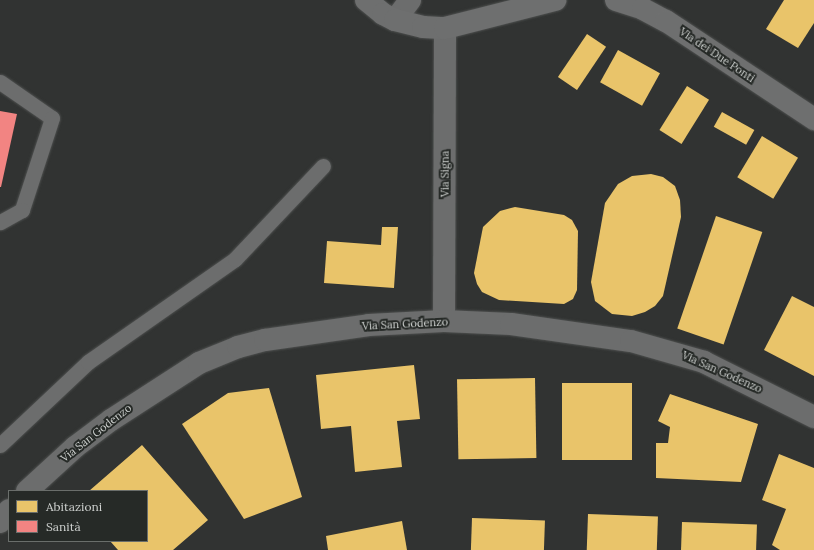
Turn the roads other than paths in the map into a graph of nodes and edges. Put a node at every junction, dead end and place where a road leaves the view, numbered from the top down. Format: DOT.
graph roads {
  1 [pos="366,0"];
  2 [pos="410,0"];
  3 [pos="555,0"];
  4 [pos="616,0"];
  5 [pos="395,20"];
  6 [pos="445,28"];
  7 [pos="0,82"];
  8 [pos="814,120"];
  9 [pos="323,166"];
  10 [pos="0,222"];
  11 [pos="444,321"];
  12 [pos="814,417"];
  13 [pos="0,445"];
  14 [pos="28,490"];
  15 [pos="8,511"];
  16 [pos="0,522"];
  1 -- 5 [label="street"];
  2 -- 5 [label="street"];
  3 -- 6 [label="street"];
  4 -- 8 [label="street, Via dei Due Ponti"];
  5 -- 6 [label="street"];
  6 -- 11 [label="street, Via Signa"];
  7 -- 10 [label="lane"];
  9 -- 13 [label="lane"];
  11 -- 12 [label="street, Via San Godenzo"];
  11 -- 14 [label="street, Via San Godenzo"];
  15 -- 16 [label="street"];
}
